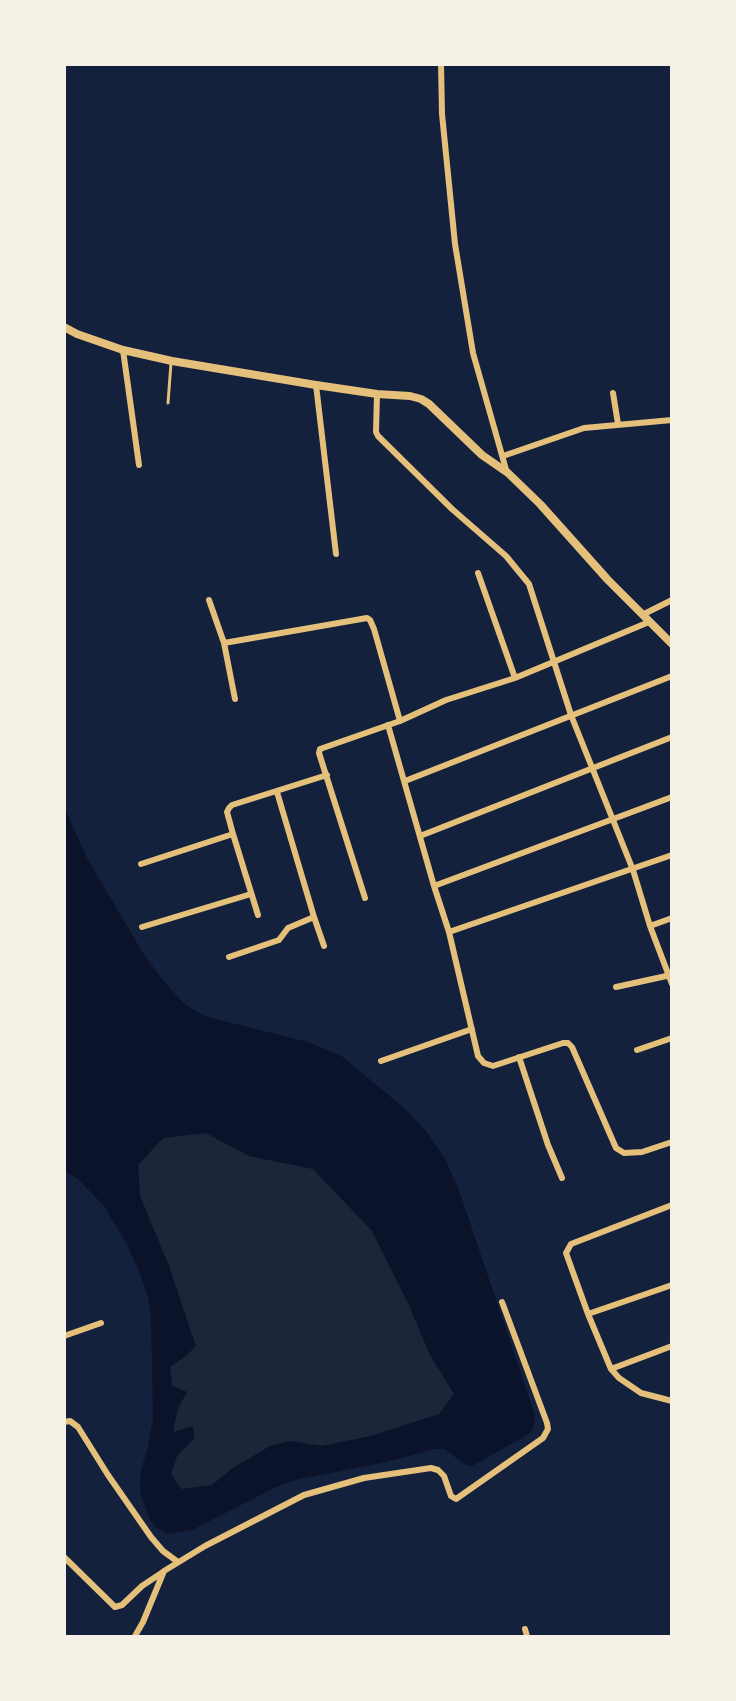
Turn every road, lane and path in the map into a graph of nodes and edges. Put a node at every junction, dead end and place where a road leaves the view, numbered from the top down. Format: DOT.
graph roads {
  1 [pos="441,64"];
  2 [pos="64,327"];
  3 [pos="123,350"];
  4 [pos="172,361"];
  5 [pos="316,386"];
  6 [pos="612,393"];
  7 [pos="377,394"];
  8 [pos="168,404"];
  9 [pos="672,420"];
  10 [pos="618,424"];
  11 [pos="503,456"];
  12 [pos="139,465"];
  13 [pos="508,473"];
  14 [pos="336,554"];
  15 [pos="478,573"];
  16 [pos="209,600"];
  17 [pos="672,600"];
  18 [pos="642,615"];
  19 [pos="649,622"];
  20 [pos="224,643"];
  21 [pos="672,644"];
  22 [pos="553,662"];
  23 [pos="672,676"];
  24 [pos="515,678"];
  25 [pos="235,699"];
  26 [pos="571,715"];
  27 [pos="400,721"];
  28 [pos="388,725"];
  29 [pos="672,737"];
  30 [pos="592,769"];
  31 [pos="327,775"];
  32 [pos="405,781"];
  33 [pos="277,792"];
  34 [pos="672,797"];
  35 [pos="612,818"];
  36 [pos="233,834"];
  37 [pos="420,836"];
  38 [pos="672,855"];
  39 [pos="141,864"];
  40 [pos="633,870"];
  41 [pos="434,886"];
  42 [pos="251,894"];
  43 [pos="365,898"];
  44 [pos="258,915"];
  45 [pos="314,917"];
  46 [pos="672,918"];
  47 [pos="650,926"];
  48 [pos="142,927"];
  49 [pos="449,932"];
  50 [pos="324,946"];
  51 [pos="229,957"];
  52 [pos="670,975"];
  53 [pos="672,984"];
  54 [pos="616,987"];
  55 [pos="472,1029"];
  56 [pos="672,1038"];
  57 [pos="637,1050"];
  58 [pos="519,1057"];
  59 [pos="381,1061"];
  60 [pos="672,1142"];
  61 [pos="562,1178"];
  62 [pos="672,1205"];
  63 [pos="672,1285"];
  64 [pos="502,1302"];
  65 [pos="588,1314"];
  66 [pos="101,1323"];
  67 [pos="64,1336"];
  68 [pos="672,1346"];
  69 [pos="611,1369"];
  70 [pos="672,1401"];
  71 [pos="64,1422"];
  72 [pos="64,1557"];
  73 [pos="178,1562"];
  74 [pos="164,1571"];
  75 [pos="135,1636"];
  1 -- 11 [label="street"];
  2 -- 3 [label="street"];
  3 -- 4 [label="street"];
  3 -- 12 [label="street"];
  4 -- 5 [label="street"];
  4 -- 8 [label="lane"];
  5 -- 7 [label="street"];
  5 -- 14 [label="street"];
  6 -- 10 [label="street"];
  7 -- 13 [label="street"];
  7 -- 22 [label="street"];
  9 -- 10 [label="street"];
  10 -- 11 [label="street"];
  11 -- 13 [label="street"];
  13 -- 18 [label="street"];
  15 -- 24 [label="street"];
  16 -- 20 [label="street"];
  17 -- 18 [label="street"];
  18 -- 19 [label="street"];
  19 -- 21 [label="street"];
  19 -- 22 [label="street"];
  20 -- 25 [label="street"];
  20 -- 27 [label="street"];
  22 -- 24 [label="street"];
  22 -- 26 [label="street"];
  23 -- 26 [label="street"];
  24 -- 27 [label="street"];
  26 -- 30 [label="street"];
  26 -- 32 [label="street"];
  27 -- 28 [label="street"];
  28 -- 31 [label="street"];
  28 -- 32 [label="street"];
  29 -- 30 [label="street"];
  30 -- 35 [label="street"];
  30 -- 37 [label="street"];
  31 -- 33 [label="street"];
  31 -- 43 [label="street"];
  32 -- 37 [label="street"];
  33 -- 36 [label="street"];
  33 -- 45 [label="street"];
  34 -- 35 [label="street"];
  35 -- 40 [label="street"];
  35 -- 41 [label="street"];
  36 -- 39 [label="street"];
  36 -- 42 [label="street"];
  37 -- 41 [label="street"];
  38 -- 40 [label="street"];
  40 -- 47 [label="street"];
  40 -- 49 [label="street"];
  41 -- 49 [label="street"];
  42 -- 44 [label="street"];
  42 -- 48 [label="street"];
  45 -- 50 [label="street"];
  45 -- 51 [label="street"];
  46 -- 47 [label="street"];
  47 -- 52 [label="street"];
  49 -- 55 [label="street"];
  52 -- 53 [label="street"];
  52 -- 54 [label="street"];
  55 -- 58 [label="street"];
  55 -- 59 [label="street"];
  56 -- 57 [label="street"];
  58 -- 60 [label="street"];
  58 -- 61 [label="street"];
  62 -- 65 [label="street"];
  63 -- 65 [label="street"];
  64 -- 73 [label="street"];
  65 -- 69 [label="street"];
  66 -- 67 [label="street"];
  68 -- 69 [label="street"];
  69 -- 70 [label="street"];
  71 -- 73 [label="street"];
  72 -- 74 [label="street"];
  73 -- 74 [label="street"];
  74 -- 75 [label="street"];
}
